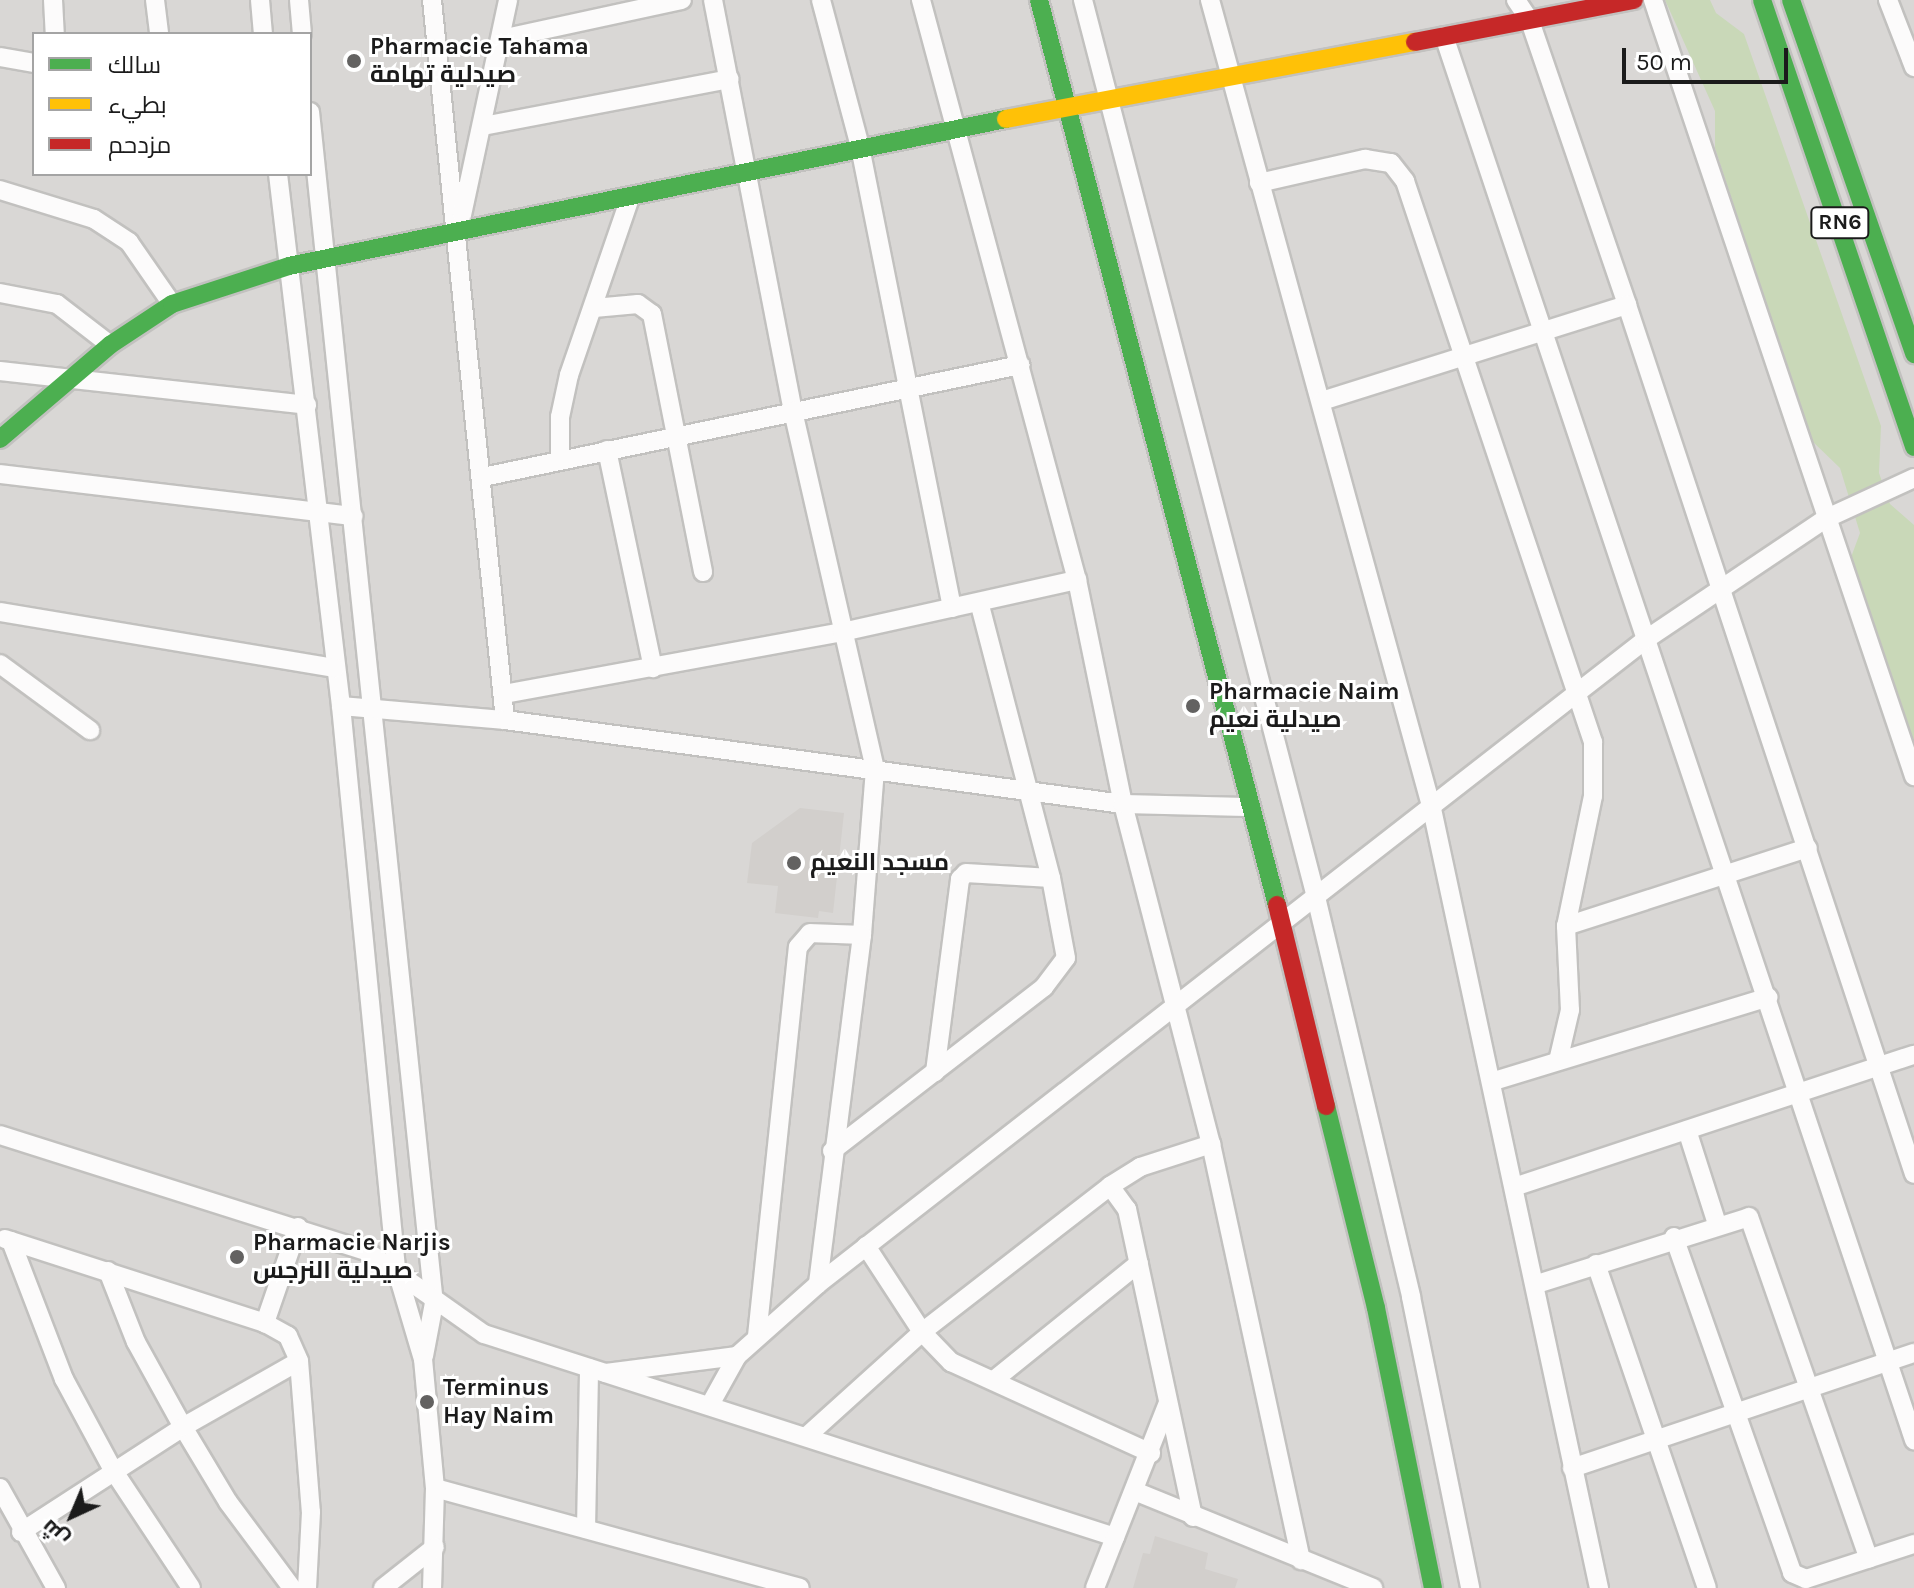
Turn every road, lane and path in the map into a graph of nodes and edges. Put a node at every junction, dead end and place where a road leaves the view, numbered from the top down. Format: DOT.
graph roads {
  1 [pos="53,0"];
  2 [pos="155,0"];
  3 [pos="260,0"];
  4 [pos="299,0"];
  5 [pos="432,0"];
  6 [pos="508,0"];
  7 [pos="713,0"];
  8 [pos="821,0"];
  9 [pos="921,0"];
  10 [pos="1039,0"];
  11 [pos="1083,0"];
  12 [pos="1210,0"];
  13 [pos="1516,0"];
  14 [pos="1634,0"];
  15 [pos="1653,0"];
  16 [pos="1762,0"];
  17 [pos="1791,0"];
  18 [pos="1888,0"];
  19 [pos="1906,0"];
  20 [pos="674,1"];
  21 [pos="1896,19"];
  22 [pos="1530,21"];
  23 [pos="55,32"];
  24 [pos="159,32"];
  25 [pos="263,32"];
  26 [pos="302,32"];
  27 [pos="1444,36"];
  28 [pos="501,39"];
  29 [pos="0,57"];
  30 [pos="32,63"];
  31 [pos="1914,67"];
  32 [pos="1231,77"];
  33 [pos="730,79"];
  34 [pos="1112,99"];
  35 [pos="1071,108"];
  36 [pos="483,126"];
  37 [pos="957,129"];
  38 [pos="312,138"];
  39 [pos="860,147"];
  40 [pos="748,172"];
  41 [pos="278,176"];
  42 [pos="1259,183"];
  43 [pos="0,190"];
  44 [pos="630,198"];
  45 [pos="459,229"];
  46 [pos="326,257"];
  47 [pos="289,266"];
  48 [pos="0,293"];
  49 [pos="172,304"];
  50 [pos="1627,305"];
  51 [pos="594,308"];
  52 [pos="1545,331"];
  53 [pos="110,345"];
  54 [pos="1914,354"];
  55 [pos="1465,356"];
  56 [pos="1020,365"];
  57 [pos="0,371"];
  58 [pos="67,378"];
  59 [pos="909,389"];
  60 [pos="1322,401"];
  61 [pos="307,405"];
  62 [pos="793,411"];
  63 [pos="675,436"];
  64 [pos="0,439"];
  65 [pos="1914,447"];
  66 [pos="607,450"];
  67 [pos="560,460"];
  68 [pos="0,474"];
  69 [pos="483,477"];
  70 [pos="1914,478"];
  71 [pos="320,513"];
  72 [pos="354,516"];
  73 [pos="1825,519"];
  74 [pos="703,572"];
  75 [pos="1077,580"];
  76 [pos="1722,585"];
  77 [pos="979,602"];
  78 [pos="952,608"];
  79 [pos="0,612"];
  80 [pos="842,632"];
  81 [pos="1645,640"];
  82 [pos="0,664"];
  83 [pos="335,668"];
  84 [pos="653,668"];
  85 [pos="504,694"];
  86 [pos="1576,695"];
  87 [pos="341,706"];
  88 [pos="373,710"];
  89 [pos="505,720"];
  90 [pos="90,730"];
  91 [pos="875,769"];
  92 [pos="1914,776"];
  93 [pos="1028,789"];
  94 [pos="1123,804"];
  95 [pos="1247,807"];
  96 [pos="1432,809"];
  97 [pos="1808,848"];
  98 [pos="1727,875"];
  99 [pos="1051,878"];
  100 [pos="1316,897"];
  101 [pos="1282,925"];
  102 [pos="1566,926"];
  103 [pos="862,935"];
  104 [pos="1768,997"];
  105 [pos="1177,1007"];
  106 [pos="1914,1055"];
  107 [pos="1558,1061"];
  108 [pos="1882,1066"];
  109 [pos="935,1072"];
  110 [pos="1494,1081"];
  111 [pos="1799,1093"];
  112 [pos="1687,1130"];
  113 [pos="0,1135"];
  114 [pos="1211,1144"];
  115 [pos="832,1151"];
  116 [pos="1914,1174"];
  117 [pos="1110,1186"];
  118 [pos="1517,1186"];
  119 [pos="1717,1224"];
  120 [pos="298,1227"];
  121 [pos="1674,1237"];
  122 [pos="6,1239"];
  123 [pos="866,1246"];
  124 [pos="1139,1263"];
  125 [pos="1596,1264"];
  126 [pos="396,1268"];
  127 [pos="108,1271"];
  128 [pos="818,1284"];
  129 [pos="1537,1284"];
  130 [pos="434,1303"];
  131 [pos="265,1323"];
  132 [pos="922,1332"];
  133 [pos="757,1336"];
  134 [pos="1914,1353"];
  135 [pos="737,1356"];
  136 [pos="423,1359"];
  137 [pos="299,1361"];
  138 [pos="1889,1361"];
  139 [pos="597,1371"];
  140 [pos="994,1380"];
  141 [pos="1809,1388"];
  142 [pos="1168,1402"];
  143 [pos="711,1403"];
  144 [pos="1735,1413"];
  145 [pos="183,1427"];
  146 [pos="807,1436"];
  147 [pos="1658,1439"];
  148 [pos="1914,1440"];
  149 [pos="1151,1453"];
  150 [pos="1572,1468"];
  151 [pos="113,1470"];
  152 [pos="0,1488"];
  153 [pos="435,1488"];
  154 [pos="1137,1492"];
  155 [pos="1193,1517"];
  156 [pos="586,1529"];
  157 [pos="21,1532"];
  158 [pos="1115,1537"];
  159 [pos="1914,1544"];
  160 [pos="435,1547"];
  161 [pos="1869,1559"];
  162 [pos="1301,1560"];
  163 [pos="1364,1586"];
  164 [pos="56,1588"];
  165 [pos="191,1588"];
  166 [pos="292,1588"];
  167 [pos="307,1588"];
  168 [pos="383,1588"];
  169 [pos="432,1588"];
  170 [pos="800,1588"];
  171 [pos="1095,1588"];
  172 [pos="1433,1588"];
  173 [pos="1470,1588"];
  174 [pos="1599,1588"];
  175 [pos="1707,1588"];
  1 -- 23 [label="street"];
  2 -- 24 [label="street"];
  3 -- 25 [label="street"];
  4 -- 26 [label="street"];
  5 -- 45 [label="street"];
  6 -- 28 [label="street"];
  7 -- 33 [label="street"];
  8 -- 39 [label="street"];
  9 -- 37 [label="street"];
  10 -- 35 [label="main road"];
  11 -- 34 [label="street"];
  12 -- 32 [label="street"];
  13 -- 22 [label="street"];
  14 -- 22 [label="main road"];
  15 -- 73 [label="street"];
  16 -- 65 [label="main road, RN6"];
  17 -- 54 [label="main road, RN6"];
  18 -- 21 [label="street"];
  19 -- 21 [label="street"];
  20 -- 28 [label="street"];
  21 -- 31 [label="street"];
  22 -- 27 [label="main road"];
  22 -- 50 [label="street"];
  27 -- 32 [label="main road"];
  27 -- 52 [label="street"];
  28 -- 36 [label="street"];
  29 -- 30 [label="street"];
  32 -- 34 [label="main road"];
  32 -- 42 [label="street"];
  33 -- 36 [label="street"];
  33 -- 40 [label="street"];
  34 -- 35 [label="main road"];
  34 -- 100 [label="street"];
  35 -- 37 [label="main road"];
  35 -- 95 [label="main road"];
  36 -- 45 [label="street"];
  37 -- 39 [label="main road"];
  37 -- 56 [label="street"];
  38 -- 46 [label="street"];
  39 -- 40 [label="main road"];
  39 -- 59 [label="street"];
  40 -- 44 [label="main road"];
  40 -- 62 [label="street"];
  41 -- 47 [label="street"];
  42 -- 55 [label="street"];
  42 -- 60 [label="street"];
  43 -- 49 [label="street"];
  44 -- 45 [label="main road"];
  44 -- 51 [label="street"];
  45 -- 46 [label="main road"];
  45 -- 69 [label="street"];
  46 -- 47 [label="main road"];
  46 -- 72 [label="street"];
  47 -- 49 [label="main road"];
  47 -- 61 [label="street"];
  48 -- 53 [label="street"];
  49 -- 53 [label="main road"];
  50 -- 52 [label="street"];
  50 -- 76 [label="street"];
  51 -- 63 [label="street"];
  51 -- 67 [label="street"];
  52 -- 55 [label="street"];
  52 -- 81 [label="street"];
  53 -- 58 [label="main road"];
  55 -- 60 [label="street"];
  55 -- 86 [label="street"];
  56 -- 59 [label="street"];
  56 -- 75 [label="street"];
  57 -- 58 [label="street"];
  58 -- 61 [label="street"];
  58 -- 64 [label="main road"];
  59 -- 62 [label="street"];
  59 -- 78 [label="street"];
  60 -- 96 [label="street"];
  61 -- 71 [label="street"];
  62 -- 63 [label="street"];
  62 -- 80 [label="street"];
  63 -- 66 [label="street"];
  63 -- 74 [label="street"];
  66 -- 67 [label="street"];
  66 -- 84 [label="street"];
  67 -- 69 [label="street"];
  68 -- 71 [label="street"];
  69 -- 85 [label="street"];
  70 -- 73 [label="street"];
  71 -- 72 [label="street"];
  71 -- 83 [label="street"];
  72 -- 88 [label="street"];
  73 -- 76 [label="street"];
  73 -- 92 [label="street"];
  75 -- 77 [label="street"];
  75 -- 94 [label="street"];
  76 -- 81 [label="street"];
  76 -- 97 [label="street"];
  77 -- 78 [label="street"];
  77 -- 93 [label="street"];
  78 -- 80 [label="street"];
  79 -- 83 [label="street"];
  80 -- 84 [label="street"];
  80 -- 91 [label="street"];
  81 -- 86 [label="street"];
  81 -- 98 [label="street"];
  82 -- 90 [label="street"];
  83 -- 87 [label="street"];
  84 -- 85 [label="street"];
  85 -- 89 [label="street"];
  86 -- 96 [label="street"];
  86 -- 102 [label="street"];
  87 -- 88 [label="street"];
  87 -- 126 [label="street"];
  88 -- 89 [label="street"];
  88 -- 130 [label="street"];
  89 -- 91 [label="street"];
  91 -- 93 [label="street"];
  91 -- 103 [label="street"];
  93 -- 94 [label="street"];
  93 -- 99 [label="street"];
  94 -- 95 [label="street"];
  94 -- 105 [label="street"];
  95 -- 101 [label="main road"];
  96 -- 100 [label="street"];
  96 -- 110 [label="street"];
  97 -- 98 [label="street"];
  97 -- 108 [label="street"];
  98 -- 102 [label="street"];
  98 -- 104 [label="street"];
  99 -- 109 [label="street"];
  99 -- 109 [label="street"];
  100 -- 101 [label="street"];
  100 -- 173 [label="street"];
  101 -- 105 [label="street"];
  101 -- 172 [label="main road"];
  102 -- 107 [label="street"];
  103 -- 115 [label="street"];
  103 -- 133 [label="street"];
  104 -- 107 [label="street"];
  104 -- 111 [label="street"];
  105 -- 114 [label="street"];
  105 -- 123 [label="street"];
  106 -- 108 [label="street"];
  107 -- 110 [label="street"];
  108 -- 111 [label="street"];
  108 -- 116 [label="street"];
  109 -- 115 [label="street"];
  110 -- 118 [label="street"];
  111 -- 112 [label="street"];
  111 -- 138 [label="street"];
  112 -- 118 [label="street"];
  112 -- 119 [label="street"];
  113 -- 120 [label="street"];
  114 -- 117 [label="street"];
  114 -- 162 [label="street"];
  115 -- 128 [label="street"];
  117 -- 124 [label="street"];
  117 -- 132 [label="street"];
  118 -- 129 [label="street"];
  119 -- 121 [label="street"];
  119 -- 141 [label="street"];
  120 -- 126 [label="street"];
  120 -- 131 [label="street"];
  121 -- 125 [label="street"];
  121 -- 144 [label="street"];
  122 -- 127 [label="street"];
  122 -- 151 [label="street"];
  123 -- 128 [label="street"];
  123 -- 132 [label="street"];
  124 -- 140 [label="street"];
  124 -- 142 [label="street"];
  125 -- 129 [label="street"];
  125 -- 147 [label="street"];
  126 -- 130 [label="street"];
  126 -- 136 [label="street"];
  127 -- 131 [label="street"];
  127 -- 145 [label="street"];
  128 -- 133 [label="street"];
  129 -- 150 [label="street"];
  130 -- 136 [label="street"];
  130 -- 139 [label="street"];
  131 -- 137 [label="street"];
  132 -- 140 [label="street"];
  132 -- 146 [label="street"];
  133 -- 135 [label="street"];
  134 -- 138 [label="street"];
  135 -- 139 [label="street"];
  135 -- 143 [label="street"];
  136 -- 153 [label="street"];
  137 -- 145 [label="street"];
  137 -- 167 [label="street"];
  138 -- 141 [label="street"];
  138 -- 148 [label="street"];
  139 -- 143 [label="street"];
  139 -- 156 [label="street"];
  140 -- 149 [label="street"];
  141 -- 144 [label="street"];
  141 -- 161 [label="street"];
  142 -- 149 [label="street"];
  142 -- 155 [label="street"];
  143 -- 146 [label="street"];
  144 -- 147 [label="street"];
  144 -- 161 [label="street"];
  145 -- 151 [label="street"];
  145 -- 166 [label="street"];
  146 -- 158 [label="street"];
  147 -- 150 [label="street"];
  147 -- 175 [label="street"];
  149 -- 154 [label="street"];
  150 -- 174 [label="street"];
  151 -- 157 [label="street"];
  151 -- 165 [label="street"];
  152 -- 157 [label="street"];
  153 -- 156 [label="street"];
  153 -- 160 [label="street"];
  154 -- 155 [label="street"];
  154 -- 158 [label="street"];
  155 -- 162 [label="street"];
  156 -- 170 [label="street"];
  157 -- 164 [label="street"];
  158 -- 171 [label="street"];
  159 -- 161 [label="street"];
  160 -- 168 [label="street"];
  160 -- 169 [label="street"];
  162 -- 163 [label="street"];
}
